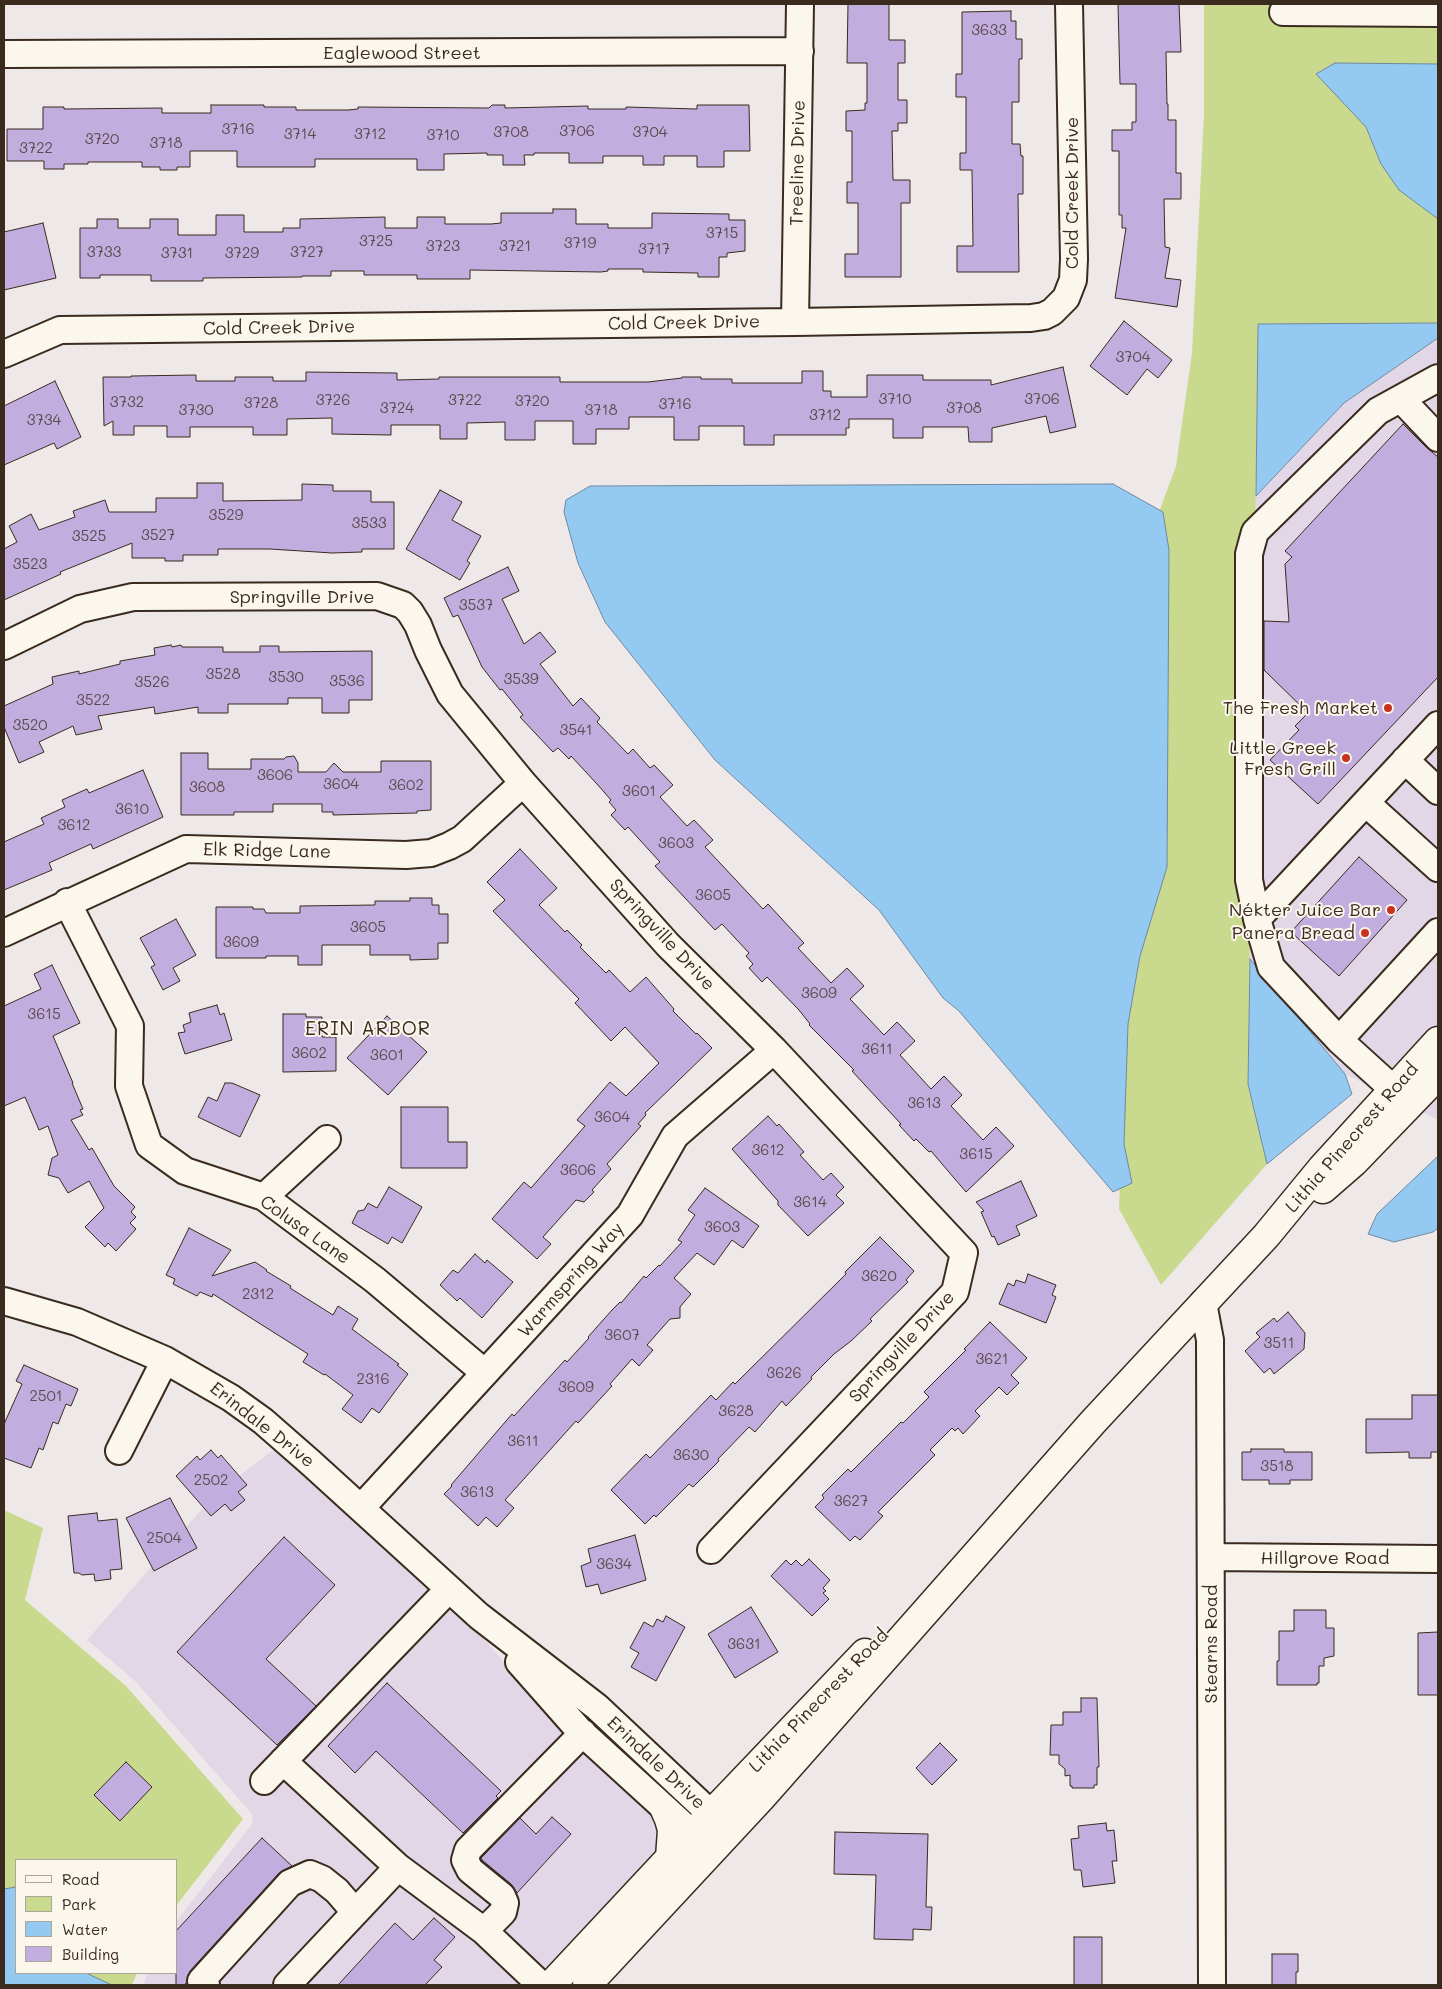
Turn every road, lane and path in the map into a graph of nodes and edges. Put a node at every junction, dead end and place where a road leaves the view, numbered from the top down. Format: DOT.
graph roads {
  1 [pos="800,4"];
  2 [pos="1069,4"];
  3 [pos="1283,12"];
  4 [pos="1438,13"];
  5 [pos="800,51"];
  6 [pos="4,54"];
  7 [pos="795,322"];
  8 [pos="4,354"];
  9 [pos="1438,378"];
  10 [pos="1401,398"];
  11 [pos="1438,438"];
  12 [pos="4,646"];
  13 [pos="1438,725"];
  14 [pos="1405,760"];
  15 [pos="523,783"];
  16 [pos="1438,791"];
  17 [pos="1366,803"];
  18 [pos="1438,868"];
  19 [pos="67,902"];
  20 [pos="1258,920"];
  21 [pos="1438,932"];
  22 [pos="4,933"];
  23 [pos="1339,1040"];
  24 [pos="774,1050"];
  25 [pos="1435,1065"];
  26 [pos="1393,1089"];
  27 [pos="327,1138"];
  28 [pos="264,1197"];
  29 [pos="1266,1236"];
  30 [pos="4,1301"];
  31 [pos="1203,1303"];
  32 [pos="165,1360"];
  33 [pos="485,1373"];
  34 [pos="1092,1422"];
  35 [pos="119,1452"];
  36 [pos="361,1508"];
  37 [pos="711,1550"];
  38 [pos="1211,1558"];
  39 [pos="1438,1559"];
  40 [pos="449,1589"];
  41 [pos="479,1616"];
  42 [pos="583,1734"];
  43 [pos="283,1761"];
  44 [pos="264,1781"];
  45 [pos="665,1810"];
  46 [pos="702,1824"];
  47 [pos="720,1843"];
  48 [pos="670,1858"];
  49 [pos="398,1867"];
  50 [pos="355,1912"];
  51 [pos="484,1932"];
  52 [pos="206,1985"];
  53 [pos="287,1985"];
  54 [pos="541,1985"];
  55 [pos="551,1985"];
  56 [pos="588,1985"];
  57 [pos="1212,1985"];
  1 -- 5 [label="street, Treeline Drive"];
  2 -- 7 [label="street, Cold Creek Drive"];
  3 -- 4 [label="street"];
  5 -- 6 [label="street, Eaglewood Street"];
  5 -- 7 [label="street, Treeline Drive"];
  7 -- 8 [label="street, Cold Creek Drive"];
  9 -- 10 [label="street"];
  10 -- 11 [label="street"];
  10 -- 20 [label="street"];
  12 -- 15 [label="street, Springville Drive"];
  13 -- 14 [label="street"];
  14 -- 16 [label="street"];
  14 -- 17 [label="street"];
  15 -- 19 [label="street, Elk Ridge Lane"];
  15 -- 24 [label="street, Springville Drive"];
  17 -- 18 [label="street"];
  17 -- 20 [label="street"];
  19 -- 22 [label="street, Elk Ridge Lane"];
  19 -- 28 [label="street, Colusa Lane"];
  20 -- 23 [label="street"];
  21 -- 23 [label="street"];
  23 -- 26 [label="street"];
  24 -- 33 [label="street, Warmspring Way"];
  24 -- 37 [label="street, Springville Drive"];
  25 -- 26 [label="main road, Lithia Pinecrest Road"];
  25 -- 29 [label="main road, Lithia Pinecrest Road"];
  26 -- 29 [label="main road, Lithia Pinecrest Road"];
  27 -- 28 [label="street"];
  28 -- 33 [label="street, Colusa Lane"];
  29 -- 31 [label="main road, Lithia Pinecrest Road"];
  30 -- 32 [label="street, Erindale Drive"];
  31 -- 34 [label="main road, Lithia Pinecrest Road"];
  31 -- 38 [label="street, Stearns Road"];
  32 -- 35 [label="street"];
  32 -- 36 [label="street, Erindale Drive"];
  33 -- 36 [label="street, Warmspring Way"];
  34 -- 46 [label="main road, Lithia Pinecrest Road"];
  34 -- 47 [label="main road, Lithia Pinecrest Road"];
  36 -- 40 [label="street, Erindale Drive"];
  38 -- 39 [label="street, Hillgrove Road"];
  38 -- 57 [label="street, Stearns Road"];
  40 -- 41 [label="street, Erindale Drive"];
  40 -- 43 [label="street"];
  41 -- 42 [label="street, Erindale Drive"];
  41 -- 46 [label="street, Erindale Drive"];
  42 -- 45 [label="street, Erindale Drive"];
  42 -- 51 [label="street"];
  43 -- 44 [label="street"];
  43 -- 49 [label="street"];
  45 -- 46 [label="street, Erindale Drive"];
  45 -- 48 [label="main road"];
  46 -- 47 [label="street, Erindale Drive"];
  46 -- 48 [label="main road, Lithia Pinecrest Road"];
  47 -- 56 [label="main road, Lithia Pinecrest Road"];
  48 -- 55 [label="main road, Lithia Pinecrest Road"];
  49 -- 50 [label="street"];
  49 -- 51 [label="street"];
  50 -- 52 [label="street"];
  50 -- 53 [label="street"];
  51 -- 54 [label="street"];
}
